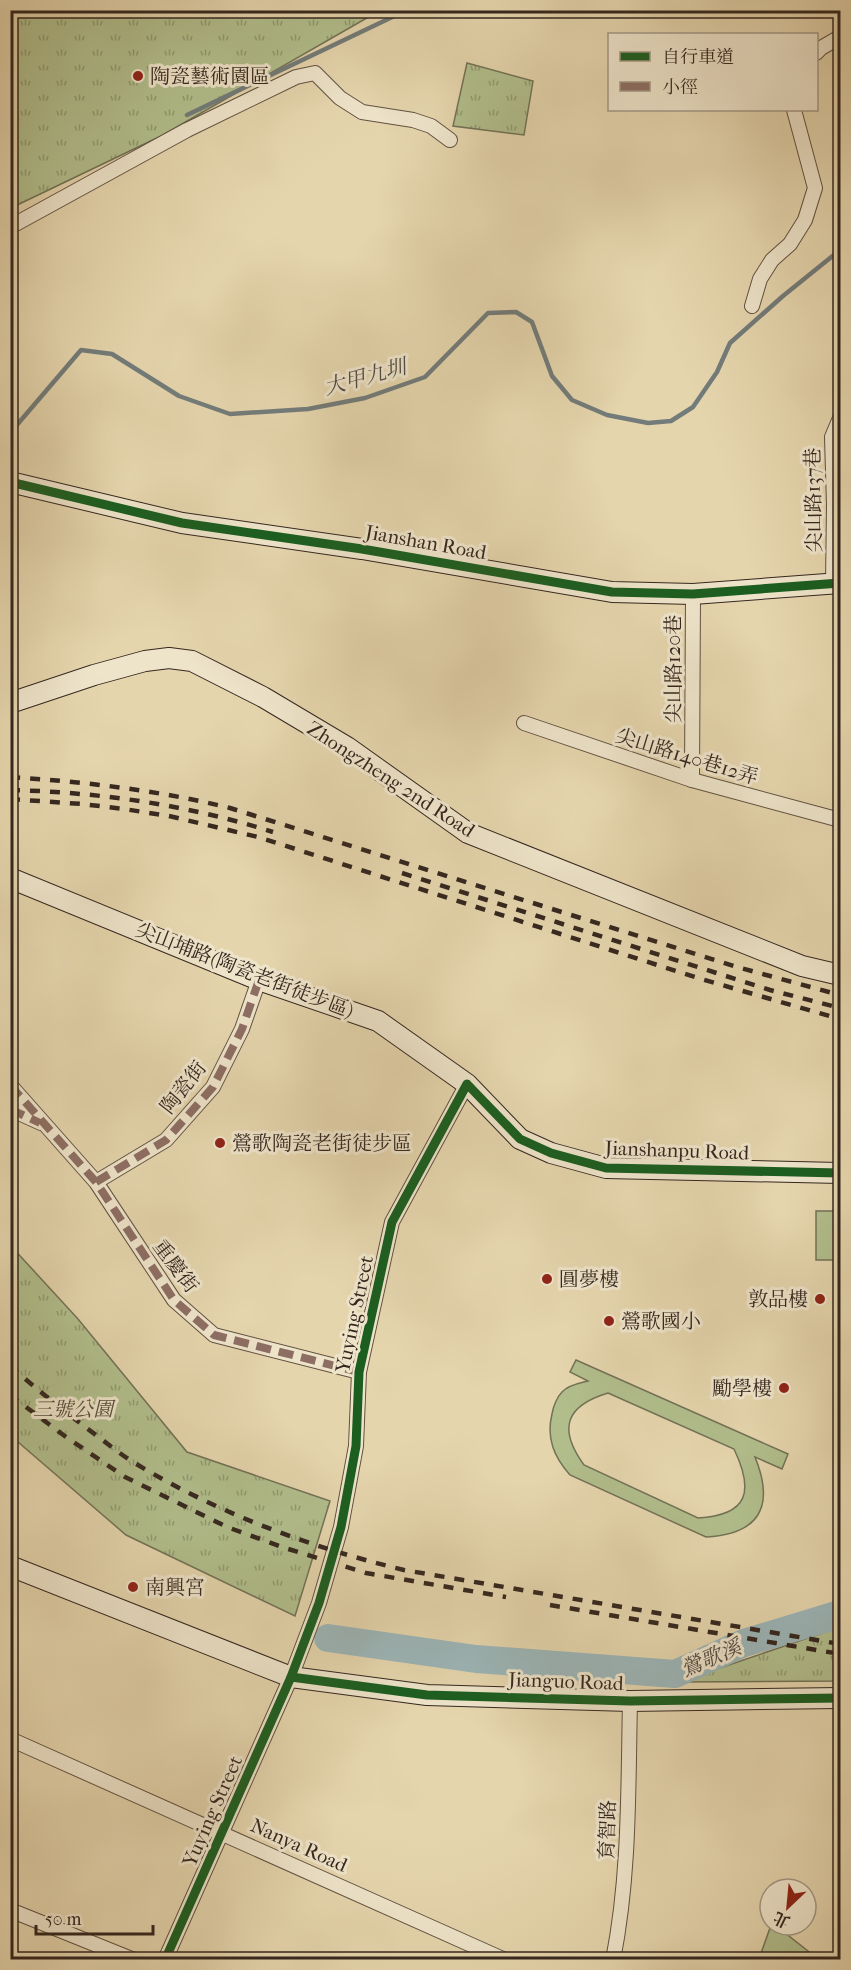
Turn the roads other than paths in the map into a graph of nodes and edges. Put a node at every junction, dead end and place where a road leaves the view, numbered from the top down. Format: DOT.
graph roads {
  1 [pos="840,37"];
  2 [pos="818,51"];
  3 [pos="794,111"];
  4 [pos="450,140"];
  5 [pos="10,227"];
  6 [pos="752,306"];
  7 [pos="840,418"];
  8 [pos="10,482"];
  9 [pos="837,583"];
  10 [pos="693,594"];
  11 [pos="10,703"];
  12 [pos="524,723"];
  13 [pos="692,780"];
  14 [pos="840,820"];
  15 [pos="10,878"];
  16 [pos="840,975"];
  17 [pos="259,980"];
  18 [pos="468,1084"];
  19 [pos="10,1085"];
  20 [pos="10,1109"];
  21 [pos="45,1125"];
  22 [pos="840,1173"];
  23 [pos="96,1182"];
  24 [pos="359,1372"];
  25 [pos="10,1566"];
  26 [pos="291,1677"];
  27 [pos="840,1698"];
  28 [pos="630,1701"];
  29 [pos="10,1739"];
  30 [pos="222,1832"];
  31 [pos="10,1910"];
  32 [pos="134,1959"];
  33 [pos="165,1959"];
  34 [pos="505,1959"];
  35 [pos="613,1959"];
  1 -- 2 [label="street"];
  3 -- 6 [label="street"];
  4 -- 5 [label="street"];
  7 -- 9 [label="street, 尖山路137巷"];
  8 -- 10 [label="main road, Jianshan Road"];
  9 -- 10 [label="main road, Jianshan Road"];
  10 -- 13 [label="street, 尖山路120巷"];
  11 -- 16 [label="main road, Zhongzheng 2nd Road"];
  12 -- 13 [label="street, 尖山路140巷12弄"];
  13 -- 14 [label="street, 尖山路140巷12弄"];
  15 -- 17 [label="main road, 尖山埔路(陶瓷老街徒步區)"];
  17 -- 18 [label="main road, 尖山埔路(陶瓷老街徒步區)"];
  17 -- 23 [label="street, 陶瓷街"];
  18 -- 22 [label="main road, Jianshanpu Road"];
  18 -- 24 [label="street, Yuying Street"];
  19 -- 21 [label="street, 重慶街"];
  20 -- 21 [label="street, 重慶街"];
  21 -- 23 [label="street, 重慶街"];
  23 -- 24 [label="street, 重慶街"];
  24 -- 26 [label="street, Yuying Street"];
  25 -- 26 [label="main road, Jianguo Road"];
  26 -- 28 [label="main road, Jianguo Road"];
  26 -- 30 [label="street, Yuying Street"];
  27 -- 28 [label="main road, Jianguo Road"];
  28 -- 35 [label="street, 育智路"];
  29 -- 30 [label="street, Nanya Road"];
  30 -- 33 [label="street, Yuying Street"];
  30 -- 34 [label="street, Nanya Road"];
  31 -- 32 [label="street"];
}
